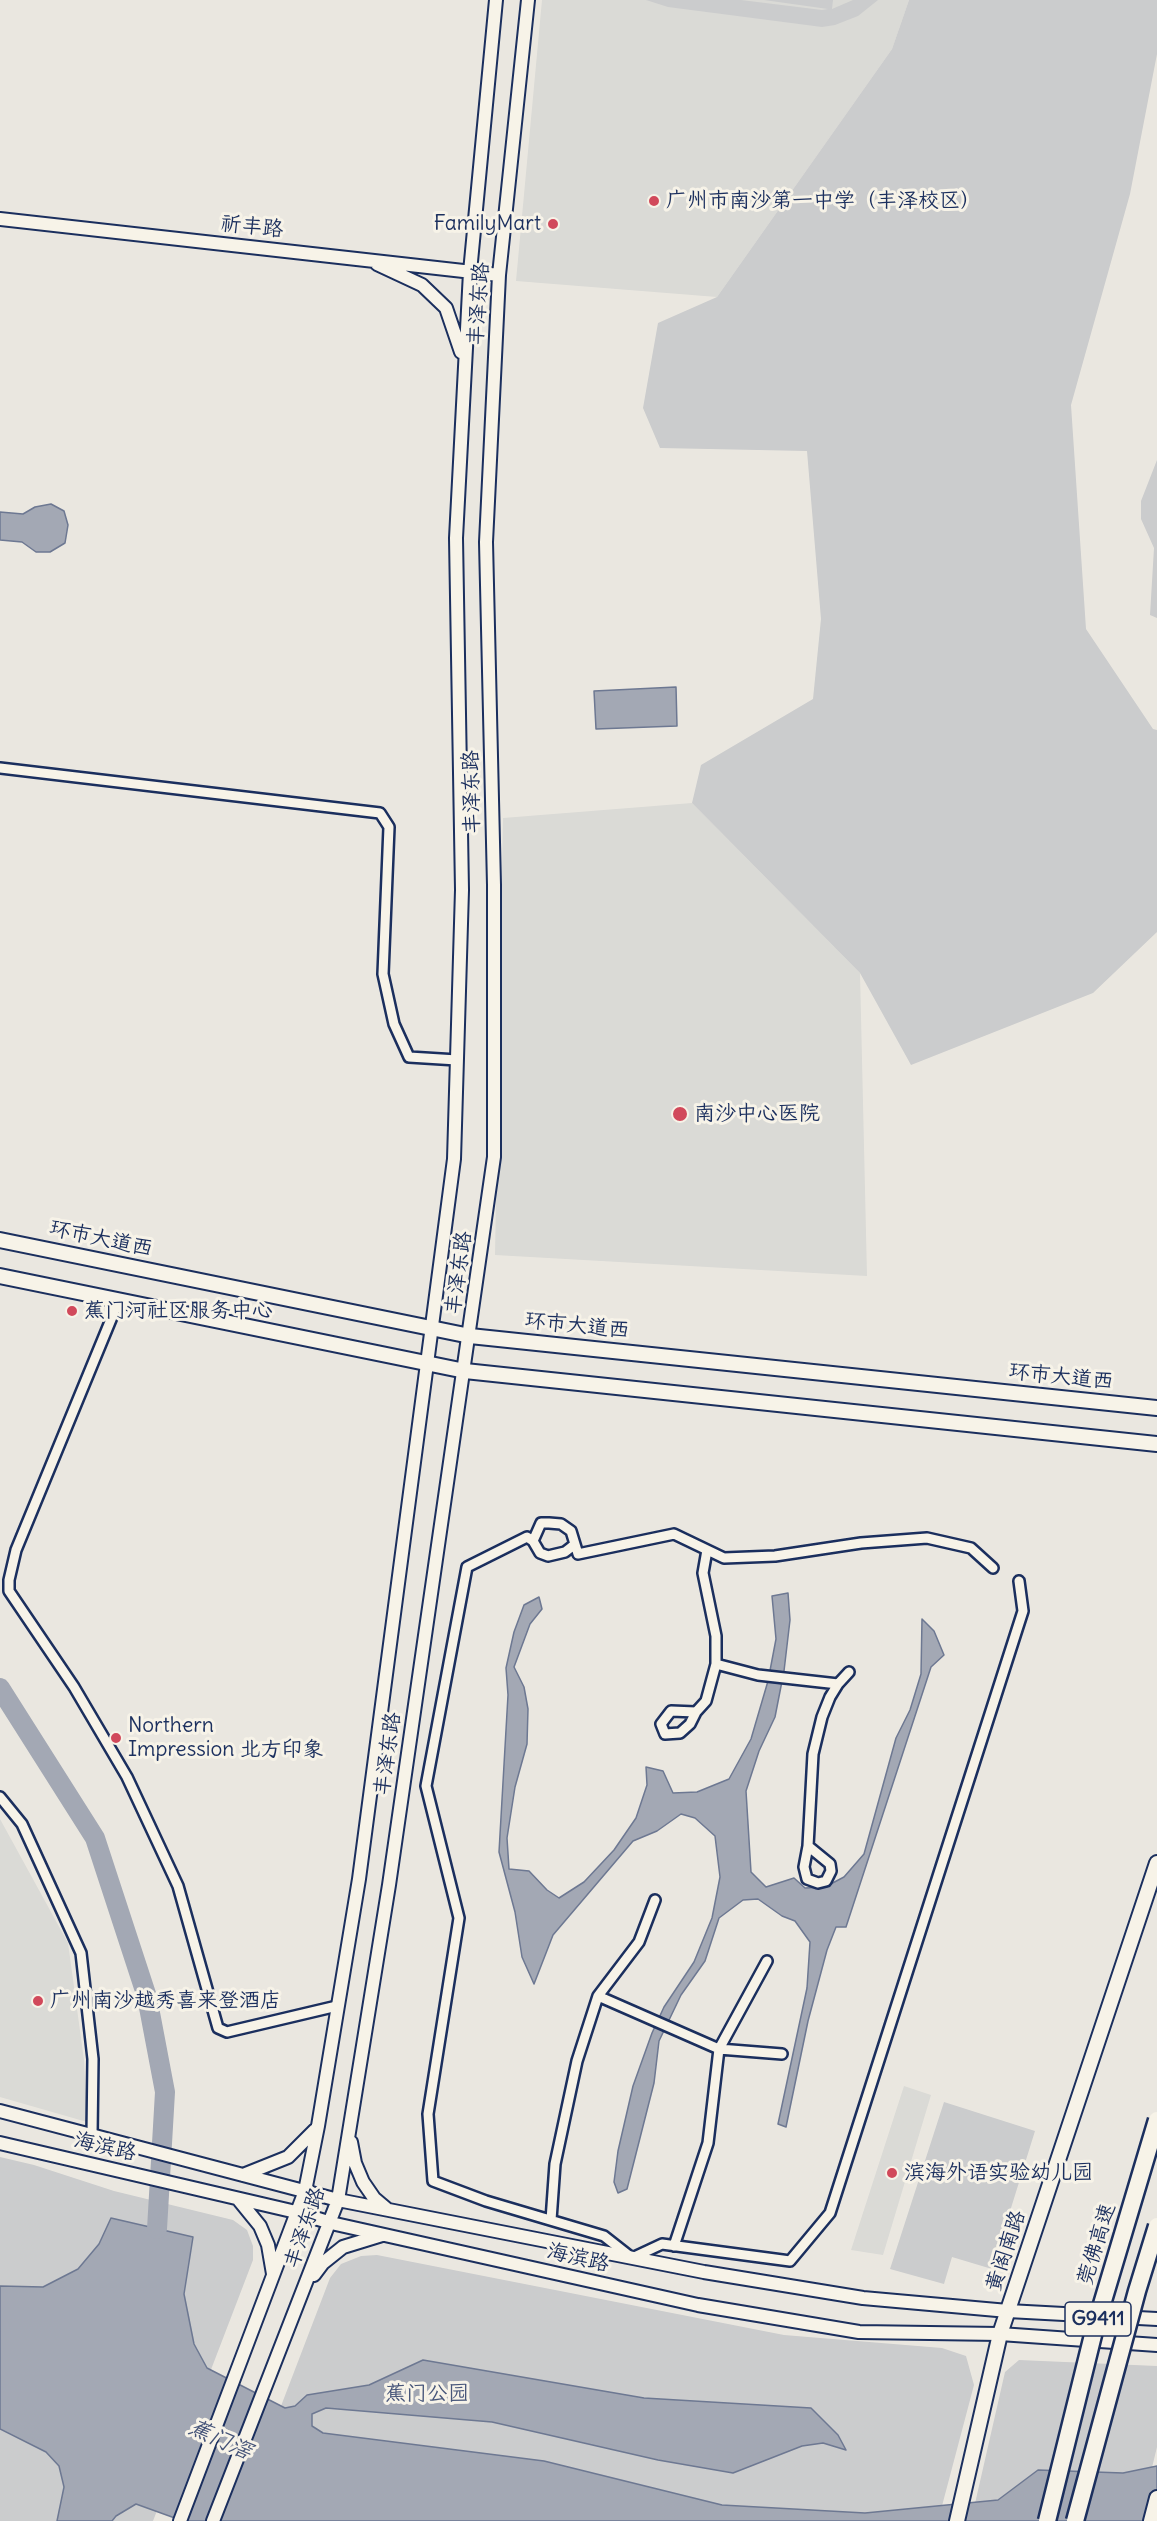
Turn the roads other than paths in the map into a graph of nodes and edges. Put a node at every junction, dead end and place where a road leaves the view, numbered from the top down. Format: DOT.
graph roads {
  1 [pos="496,0"];
  2 [pos="528,0"];
  3 [pos="0,219"];
  4 [pos="368,259"];
  5 [pos="470,272"];
  6 [pos="499,275"];
  7 [pos="465,370"];
  8 [pos="0,768"];
  9 [pos="457,1060"];
  10 [pos="0,1240"];
  11 [pos="0,1276"];
  12 [pos="119,1300"];
  13 [pos="432,1329"];
  14 [pos="470,1336"];
  15 [pos="429,1363"];
  16 [pos="465,1371"];
  17 [pos="1157,1408"];
  18 [pos="1157,1444"];
  19 [pos="533,1541"];
  20 [pos="574,1545"];
  21 [pos="707,1550"];
  22 [pos="993,1568"];
  23 [pos="1019,1581"];
  24 [pos="716,1665"];
  25 [pos="849,1672"];
  26 [pos="838,1684"];
  27 [pos="696,1712"];
  28 [pos="0,1797"];
  29 [pos="808,1846"];
  30 [pos="1157,1863"];
  31 [pos="655,1900"];
  32 [pos="767,1960"];
  33 [pos="598,1996"];
  34 [pos="337,2006"];
  35 [pos="719,2049"];
  36 [pos="782,2054"];
  37 [pos="0,2111"];
  38 [pos="1157,2120"];
  39 [pos="318,2126"];
  40 [pos="349,2133"];
  41 [pos="92,2135"];
  42 [pos="0,2143"];
  43 [pos="243,2175"];
  44 [pos="305,2191"];
  45 [pos="238,2198"];
  46 [pos="338,2200"];
  47 [pos="388,2210"];
  48 [pos="296,2212"];
  49 [pos="551,2220"];
  50 [pos="331,2223"];
  51 [pos="1157,2226"];
  52 [pos="384,2234"];
  53 [pos="674,2246"];
  54 [pos="632,2258"];
  55 [pos="273,2274"];
  56 [pos="305,2288"];
  57 [pos="1008,2310"];
  58 [pos="1157,2319"];
  59 [pos="1000,2334"];
  60 [pos="1157,2345"];
  61 [pos="1157,2498"];
  62 [pos="180,2521"];
  63 [pos="213,2521"];
  64 [pos="957,2521"];
  65 [pos="1047,2521"];
  66 [pos="1075,2521"];
  67 [pos="1151,2521"];
  1 -- 5 [label="main road, 丰泽东路"];
  2 -- 6 [label="main road, 丰泽东路"];
  3 -- 4 [label="main road, 祈丰路"];
  4 -- 5 [label="main road, 祈丰路"];
  4 -- 7 [label="main road"];
  5 -- 6 [label="main road, 祈丰路"];
  5 -- 7 [label="main road, 丰泽东路"];
  6 -- 14 [label="main road, 丰泽东路"];
  7 -- 9 [label="main road, 丰泽东路"];
  8 -- 9 [label="street"];
  9 -- 13 [label="main road, 丰泽东路"];
  10 -- 13 [label="main road, 环市大道西"];
  11 -- 12 [label="main road"];
  12 -- 15 [label="main road"];
  12 -- 34 [label="street"];
  13 -- 14 [label="main road, 环市大道西"];
  13 -- 15 [label="main road, 丰泽东路"];
  14 -- 16 [label="main road, 丰泽东路"];
  14 -- 17 [label="main road, 环市大道西"];
  15 -- 16 [label="main road"];
  15 -- 34 [label="main road, 丰泽东路"];
  16 -- 18 [label="main road"];
  16 -- 40 [label="main road, 丰泽东路"];
  19 -- 20 [label="street"];
  19 -- 20 [label="street"];
  19 -- 49 [label="street"];
  20 -- 21 [label="street"];
  21 -- 22 [label="street"];
  21 -- 24 [label="street"];
  23 -- 53 [label="street"];
  24 -- 26 [label="street"];
  24 -- 27 [label="street"];
  25 -- 26 [label="street"];
  26 -- 29 [label="street"];
  28 -- 41 [label="street"];
  30 -- 57 [label="main road, 黄阁南路"];
  31 -- 33 [label="street"];
  32 -- 35 [label="street"];
  33 -- 35 [label="street"];
  33 -- 49 [label="street"];
  34 -- 39 [label="main road, 丰泽东路"];
  35 -- 36 [label="street"];
  35 -- 53 [label="street"];
  37 -- 41 [label="main road, 海滨路"];
  38 -- 65 [label="highway, 莞佛高速 / G9411, bridge"];
  39 -- 43 [label="main road"];
  39 -- 44 [label="main road, 丰泽东路"];
  40 -- 46 [label="main road, 丰泽东路"];
  40 -- 47 [label="main road"];
  41 -- 43 [label="main road, 海滨路"];
  42 -- 45 [label="main road, 海滨路"];
  43 -- 44 [label="main road, 海滨路"];
  44 -- 46 [label="main road, 海滨路"];
  44 -- 48 [label="main road, 丰泽东路"];
  45 -- 48 [label="main road, 海滨路"];
  45 -- 55 [label="main road"];
  46 -- 47 [label="main road, 海滨路"];
  46 -- 50 [label="main road, 丰泽东路"];
  47 -- 54 [label="main road, 海滨路"];
  48 -- 50 [label="main road, 海滨路"];
  48 -- 55 [label="main road, 丰泽东路"];
  49 -- 54 [label="street"];
  50 -- 52 [label="main road, 海滨路"];
  50 -- 56 [label="main road, 丰泽东路"];
  51 -- 66 [label="highway, G9411, bridge"];
  52 -- 56 [label="main road"];
  52 -- 59 [label="main road, 海滨路"];
  53 -- 54 [label="street"];
  54 -- 57 [label="main road, 海滨路"];
  55 -- 62 [label="main road, 丰泽东路"];
  56 -- 63 [label="main road, 丰泽东路"];
  57 -- 58 [label="main road, 海滨路"];
  57 -- 59 [label="main road, 黄阁南路"];
  59 -- 60 [label="main road, 海滨路"];
  59 -- 64 [label="main road, 黄阁南路"];
  61 -- 67 [label="main road"];
}
